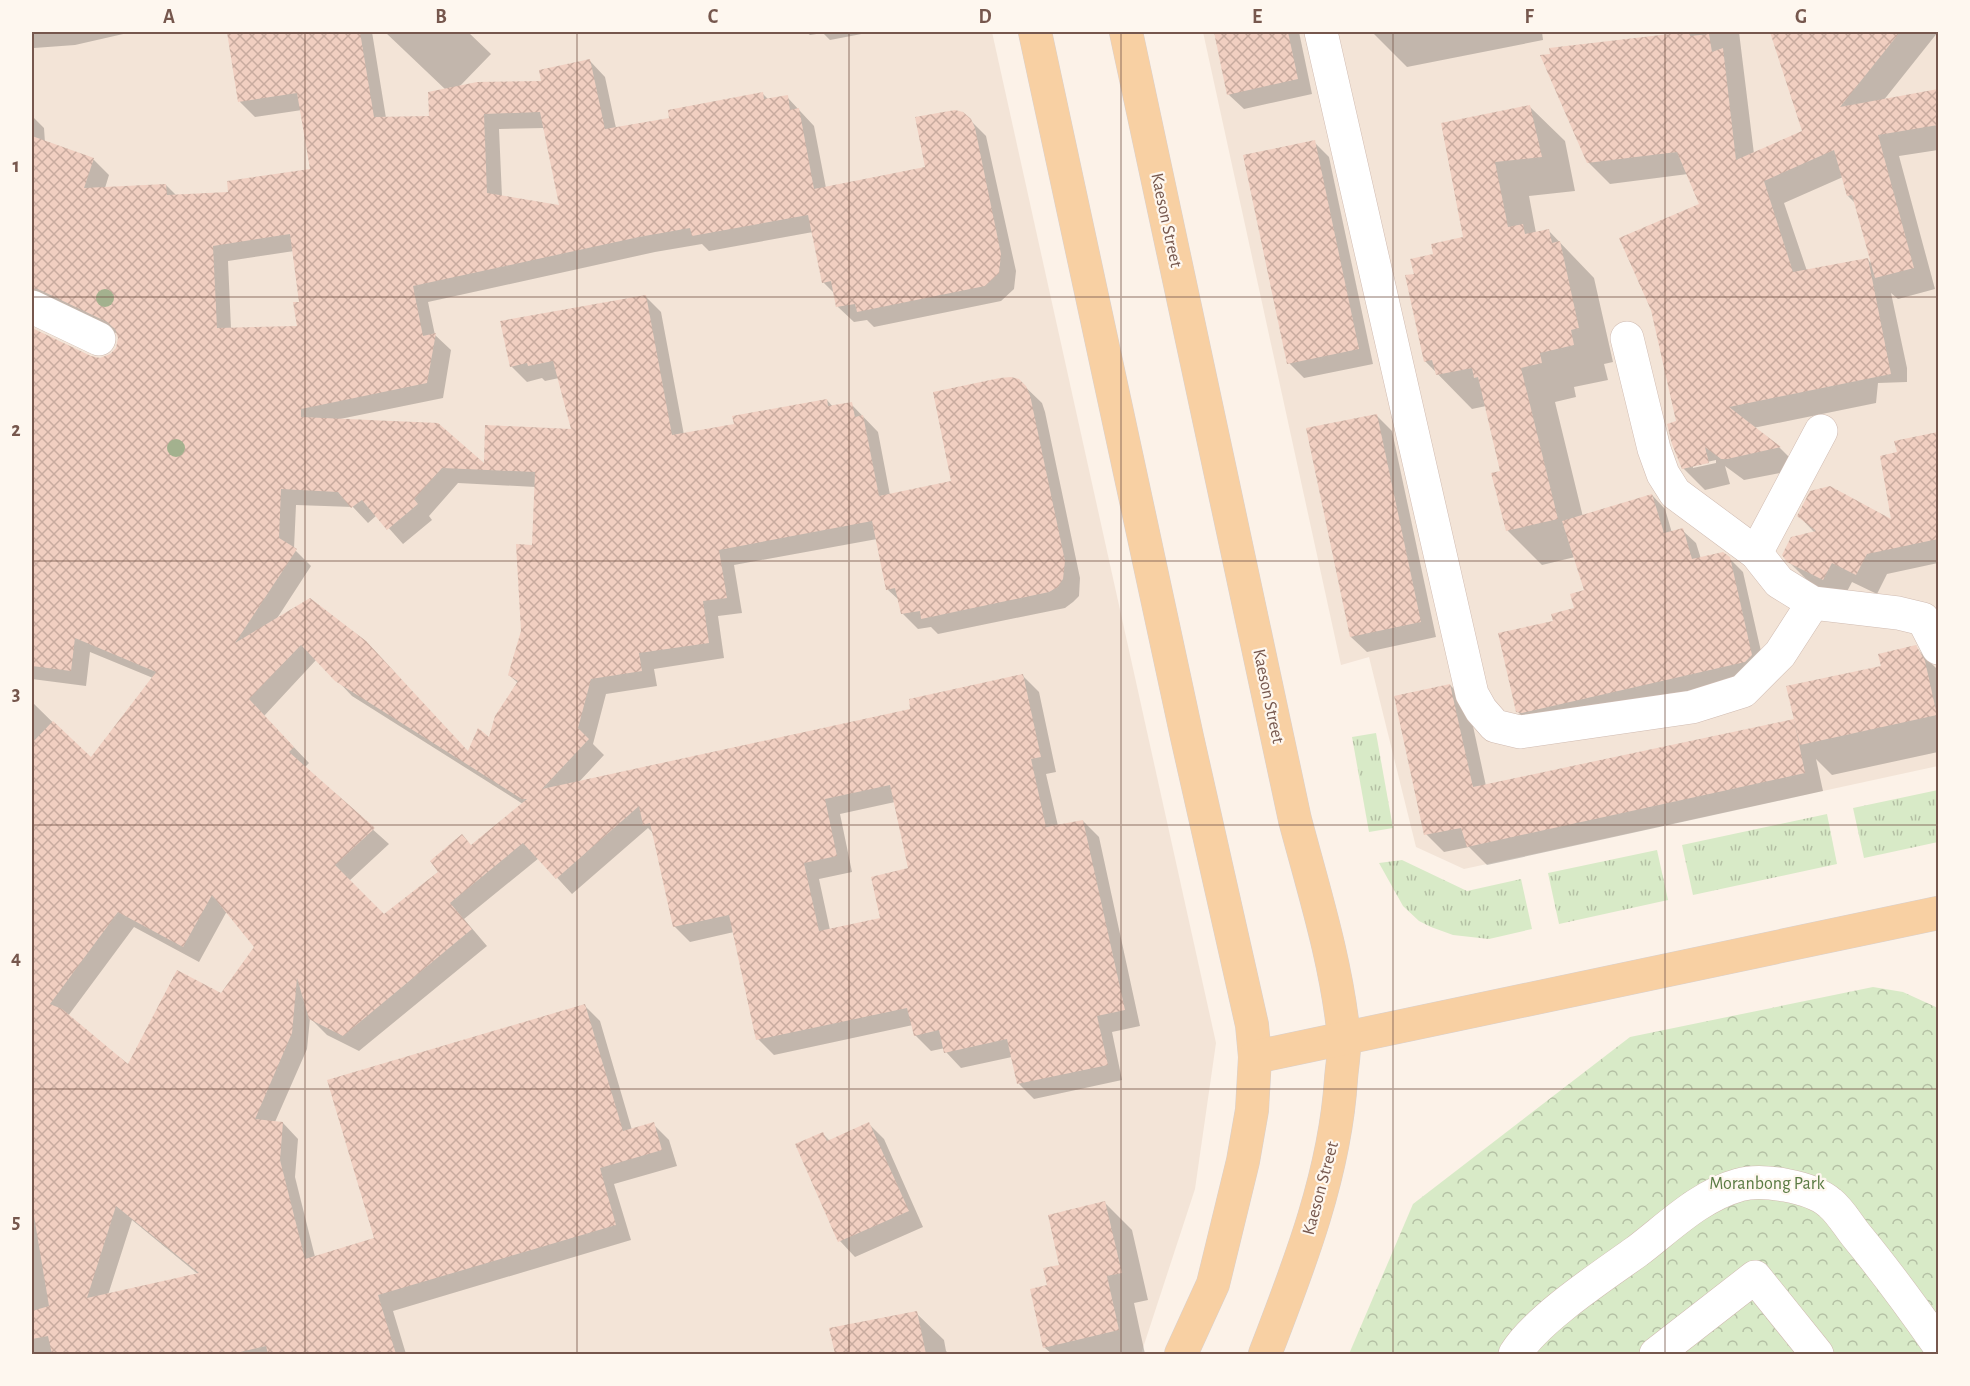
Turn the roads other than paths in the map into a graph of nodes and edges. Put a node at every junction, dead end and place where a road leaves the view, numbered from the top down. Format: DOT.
graph roads {
  1 [pos="1035,32"];
  2 [pos="1126,32"];
  3 [pos="1321,32"];
  4 [pos="32,307"];
  5 [pos="1627,338"];
  6 [pos="99,339"];
  7 [pos="1821,431"];
  8 [pos="1756,553"];
  9 [pos="1813,603"];
  10 [pos="1938,648"];
  11 [pos="1938,913"];
  12 [pos="1344,1040"];
  13 [pos="1255,1057"];
  14 [pos="1938,1344"];
  15 [pos="1181,1354"];
  16 [pos="1264,1354"];
  17 [pos="1515,1354"];
  18 [pos="1656,1354"];
  19 [pos="1816,1354"];
  1 -- 13 [label="main road"];
  2 -- 12 [label="main road, Kaeson Street"];
  3 -- 9 [label="street"];
  4 -- 6 [label="street"];
  5 -- 8 [label="street"];
  7 -- 8 [label="street"];
  8 -- 9 [label="street"];
  9 -- 10 [label="street"];
  11 -- 12 [label="main road"];
  12 -- 13 [label="main road"];
  12 -- 16 [label="main road, Kaeson Street"];
  13 -- 15 [label="main road"];
  14 -- 17 [label="street"];
  18 -- 19 [label="street"];
}
